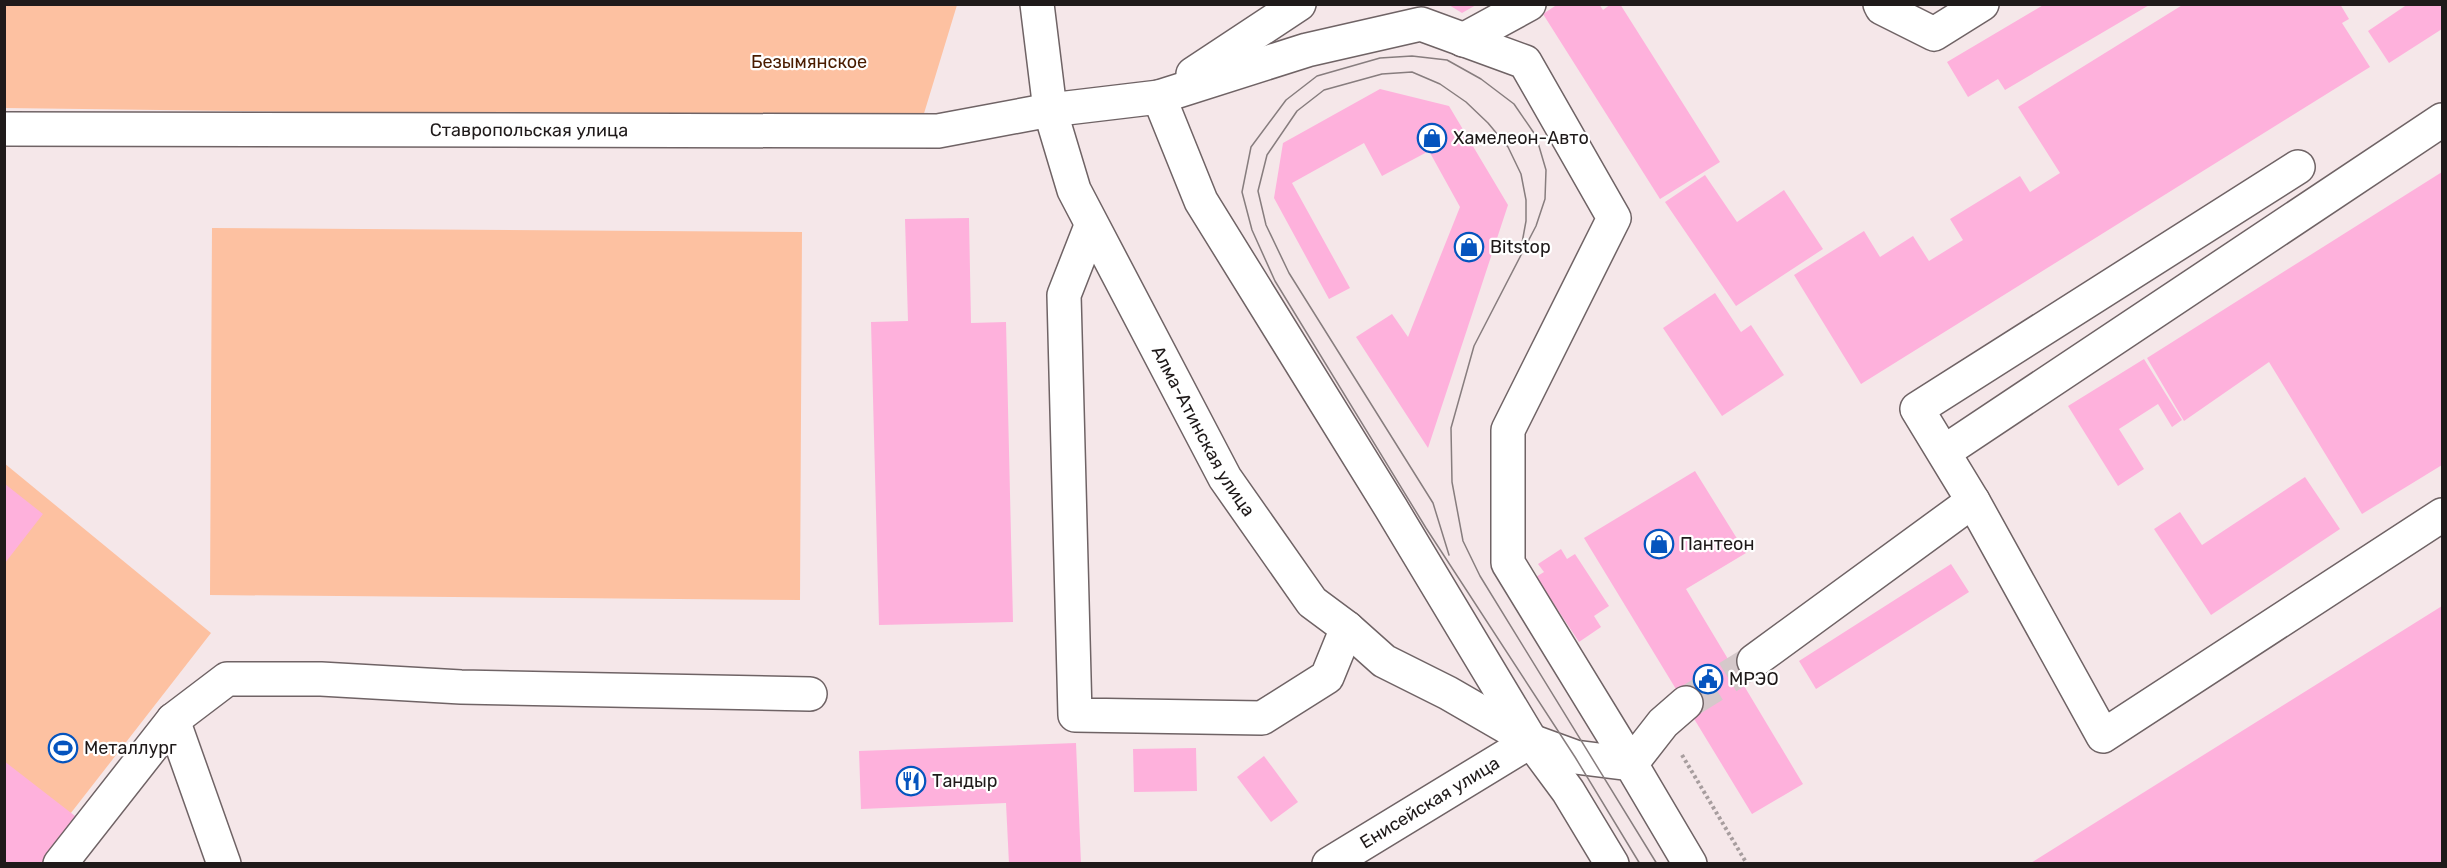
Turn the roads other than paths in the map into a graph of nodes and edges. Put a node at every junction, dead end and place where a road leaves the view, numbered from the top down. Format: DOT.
graph roads {
  1 [pos="1037,4"];
  2 [pos="1299,4"];
  3 [pos="1528,4"];
  4 [pos="1880,4"];
  5 [pos="1982,4"];
  6 [pos="1462,40"];
  7 [pos="1159,97"];
  8 [pos="1050,110"];
  9 [pos="2442,120"];
  10 [pos="4,129"];
  11 [pos="2298,167"];
  12 [pos="1091,226"];
  13 [pos="1944,452"];
  14 [pos="1973,501"];
  15 [pos="2442,514"];
  16 [pos="1347,628"];
  17 [pos="1755,661"];
  18 [pos="810,694"];
  19 [pos="1675,713"];
  20 [pos="173,720"];
  21 [pos="1531,741"];
  22 [pos="1631,764"];
  23 [pos="60,864"];
  24 [pos="224,864"];
  25 [pos="1329,864"];
  26 [pos="1612,864"];
  27 [pos="1690,864"];
  1 -- 8 [label="street, Алма-Атинская улица"];
  2 -- 7 [label="street"];
  3 -- 6 [label="street"];
  4 -- 5 [label="street"];
  6 -- 7 [label="street, Ставропольская улица"];
  6 -- 22 [label="street, Ставропольская улица"];
  7 -- 8 [label="street, Ставропольская улица"];
  7 -- 21 [label="street"];
  8 -- 10 [label="street, Ставропольская улица"];
  8 -- 12 [label="street, Алма-Атинская улица"];
  9 -- 13 [label="street"];
  11 -- 13 [label="street"];
  12 -- 16 [label="street, Алма-Атинская улица"];
  12 -- 16 [label="street"];
  13 -- 14 [label="street"];
  14 -- 15 [label="street"];
  14 -- 17 [label="street"];
  16 -- 21 [label="street, Алма-Атинская улица"];
  18 -- 20 [label="street"];
  19 -- 22 [label="street"];
  20 -- 23 [label="street"];
  20 -- 24 [label="street"];
  21 -- 22 [label="street, Алма-Атинская улица"];
  21 -- 25 [label="street, Енисейская улица"];
  21 -- 26 [label="street, Алма-Атинская улица"];
  22 -- 27 [label="street"];
}
